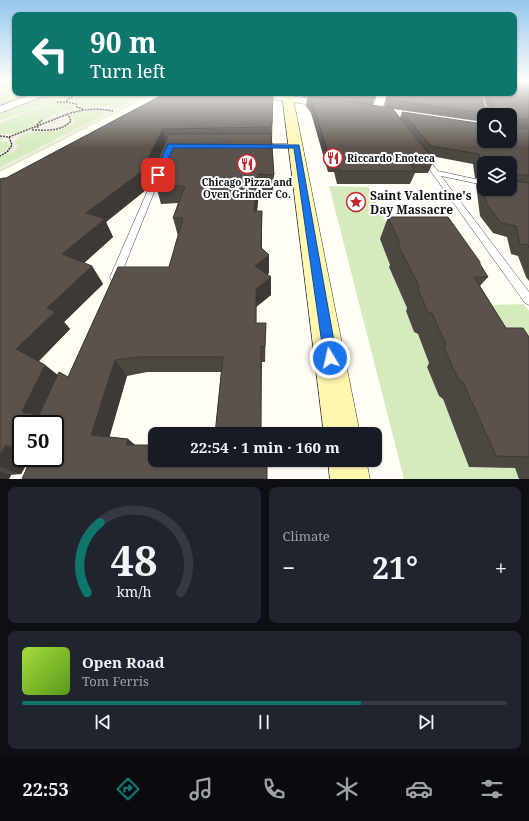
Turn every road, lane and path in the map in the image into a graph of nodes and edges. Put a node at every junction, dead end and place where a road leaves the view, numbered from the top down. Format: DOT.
graph roads {
  1 [pos="17,103"];
  2 [pos="289,103"];
  3 [pos="326,103"];
  4 [pos="377,103"];
  5 [pos="345,107"];
  6 [pos="0,110"];
  7 [pos="113,111"];
  8 [pos="68,114"];
  9 [pos="390,114"];
  10 [pos="42,120"];
  11 [pos="38,128"];
  12 [pos="32,130"];
  13 [pos="0,136"];
  14 [pos="9,137"];
  15 [pos="254,146"];
  16 [pos="296,146"];
  17 [pos="418,150"];
  18 [pos="167,153"];
  19 [pos="0,156"];
  20 [pos="435,173"];
  21 [pos="477,182"];
  22 [pos="111,285"];
  23 [pos="529,300"];
  24 [pos="341,427"];
  25 [pos="347,467"];
  26 [pos="350,479"];
  1 -- 6 [label="street"];
  2 -- 16 [label="main road"];
  3 -- 5 [label="street"];
  4 -- 9 [label="street"];
  7 -- 8 [label="path"];
  8 -- 11 [label="path"];
  8 -- 12 [label="path"];
  10 -- 11 [label="path"];
  11 -- 12 [label="path"];
  12 -- 14 [label="path"];
  13 -- 14 [label="path"];
  14 -- 19 [label="path"];
  15 -- 16 [label="lane"];
  16 -- 24 [label="main road"];
  17 -- 20 [label="lane"];
  18 -- 22 [label="lane"];
  20 -- 21 [label="lane"];
  20 -- 23 [label="lane"];
  25 -- 26 [label="main road"];
}
